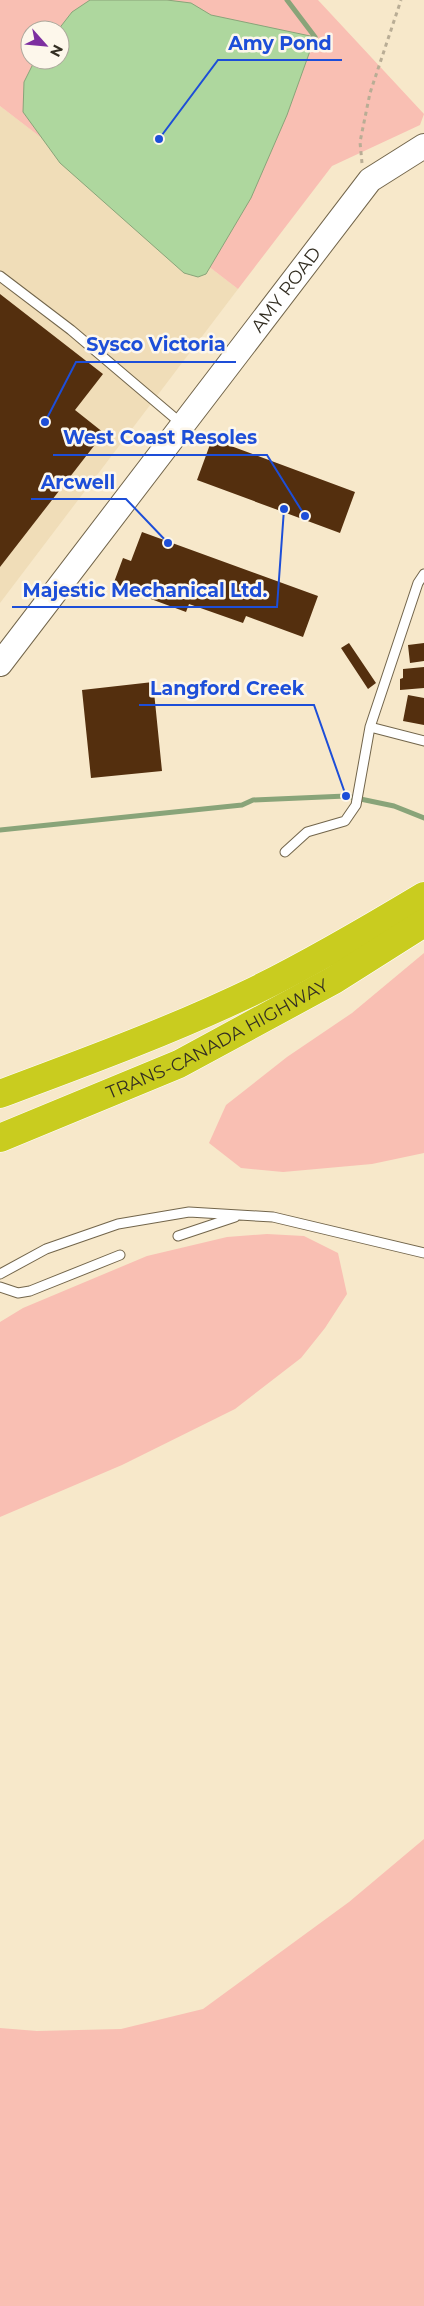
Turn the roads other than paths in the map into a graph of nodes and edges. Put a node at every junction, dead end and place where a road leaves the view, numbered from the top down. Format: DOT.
graph roads {
  1 [pos="424,146"];
  2 [pos="0,276"];
  3 [pos="183,425"];
  4 [pos="424,574"];
  5 [pos="0,664"];
  6 [pos="370,727"];
  7 [pos="424,741"];
  8 [pos="285,852"];
  9 [pos="424,896"];
  10 [pos="424,923"];
  11 [pos="0,1094"];
  12 [pos="0,1138"];
  13 [pos="240,1215"];
  14 [pos="178,1236"];
  15 [pos="424,1253"];
  16 [pos="120,1255"];
  17 [pos="0,1274"];
  18 [pos="0,1288"];
  1 -- 3 [label="street, AMY ROAD"];
  2 -- 3 [label="lane"];
  3 -- 5 [label="street, AMY ROAD"];
  4 -- 6 [label="lane"];
  6 -- 7 [label="lane"];
  6 -- 8 [label="lane"];
  9 -- 11 [label="highway, TRANS-CANADA HIGHWAY"];
  10 -- 12 [label="highway, TRANS-CANADA HIGHWAY"];
  13 -- 14 [label="lane"];
  13 -- 15 [label="lane"];
  13 -- 17 [label="lane"];
  16 -- 18 [label="lane"];
}
